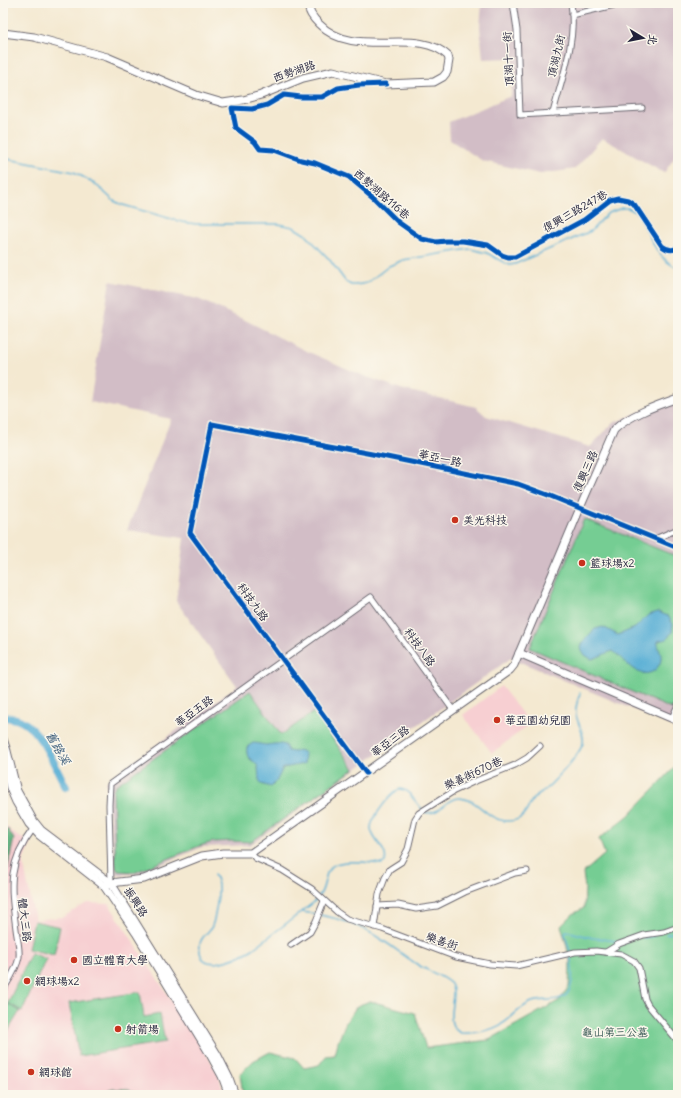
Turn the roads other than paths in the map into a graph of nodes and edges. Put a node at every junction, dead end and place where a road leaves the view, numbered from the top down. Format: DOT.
graph roads {
  1 [pos="308,3"];
  2 [pos="513,3"];
  3 [pos="571,3"];
  4 [pos="623,3"];
  5 [pos="572,15"];
  6 [pos="3,33"];
  7 [pos="386,84"];
  8 [pos="642,108"];
  9 [pos="552,112"];
  10 [pos="678,248"];
  11 [pos="508,257"];
  12 [pos="678,398"];
  13 [pos="212,424"];
  14 [pos="580,508"];
  15 [pos="678,529"];
  16 [pos="656,539"];
  17 [pos="678,548"];
  18 [pos="371,597"];
  19 [pos="519,653"];
  20 [pos="282,660"];
  21 [pos="678,705"];
  22 [pos="453,710"];
  23 [pos="675,720"];
  24 [pos="3,739"];
  25 [pos="540,746"];
  26 [pos="3,759"];
  27 [pos="366,773"];
  28 [pos="35,827"];
  29 [pos="251,853"];
  30 [pos="527,871"];
  31 [pos="107,885"];
  32 [pos="323,900"];
  33 [pos="377,906"];
  34 [pos="374,927"];
  35 [pos="678,927"];
  36 [pos="291,945"];
  37 [pos="606,952"];
  38 [pos="3,990"];
  39 [pos="678,1041"];
  40 [pos="229,1095"];
  41 [pos="235,1095"];
  1 -- 7 [label="street, 西勢湖路"];
  2 -- 9 [label="street, 頂湖十一街"];
  3 -- 5 [label="street, 頂湖九街"];
  4 -- 5 [label="street"];
  5 -- 9 [label="street, 頂湖九街"];
  6 -- 7 [label="street, 西勢湖路"];
  7 -- 11 [label="street, 西勢湖路116巷"];
  8 -- 9 [label="street"];
  10 -- 11 [label="street, 復興三路247巷"];
  12 -- 14 [label="street, 復興三路"];
  13 -- 14 [label="street, 華亞一路"];
  13 -- 20 [label="street, 科技九路"];
  14 -- 16 [label="street, 華亞一路"];
  14 -- 19 [label="street, 復興三路"];
  15 -- 16 [label="street"];
  16 -- 17 [label="street, 華亞一路"];
  18 -- 20 [label="street, 華亞五路"];
  18 -- 22 [label="street, 科技八路"];
  19 -- 22 [label="street, 華亞三路"];
  19 -- 23 [label="street"];
  20 -- 27 [label="street, 科技九路"];
  20 -- 31 [label="street, 華亞五路"];
  21 -- 23 [label="street"];
  22 -- 27 [label="street, 華亞三路"];
  24 -- 28 [label="street, 振興路"];
  25 -- 33 [label="street, 樂善街670巷"];
  26 -- 28 [label="street, 振興路"];
  27 -- 29 [label="street, 華亞三路"];
  28 -- 31 [label="street, 振興路"];
  28 -- 38 [label="street, 體大三路"];
  29 -- 31 [label="street"];
  29 -- 32 [label="street, 樂善街"];
  30 -- 33 [label="street"];
  31 -- 40 [label="street, 振興路"];
  31 -- 41 [label="street, 振興路"];
  32 -- 34 [label="street, 樂善街"];
  32 -- 36 [label="street"];
  33 -- 34 [label="street, 樂善街670巷"];
  34 -- 37 [label="street, 樂善街"];
  35 -- 37 [label="street"];
  37 -- 39 [label="street"];
}
